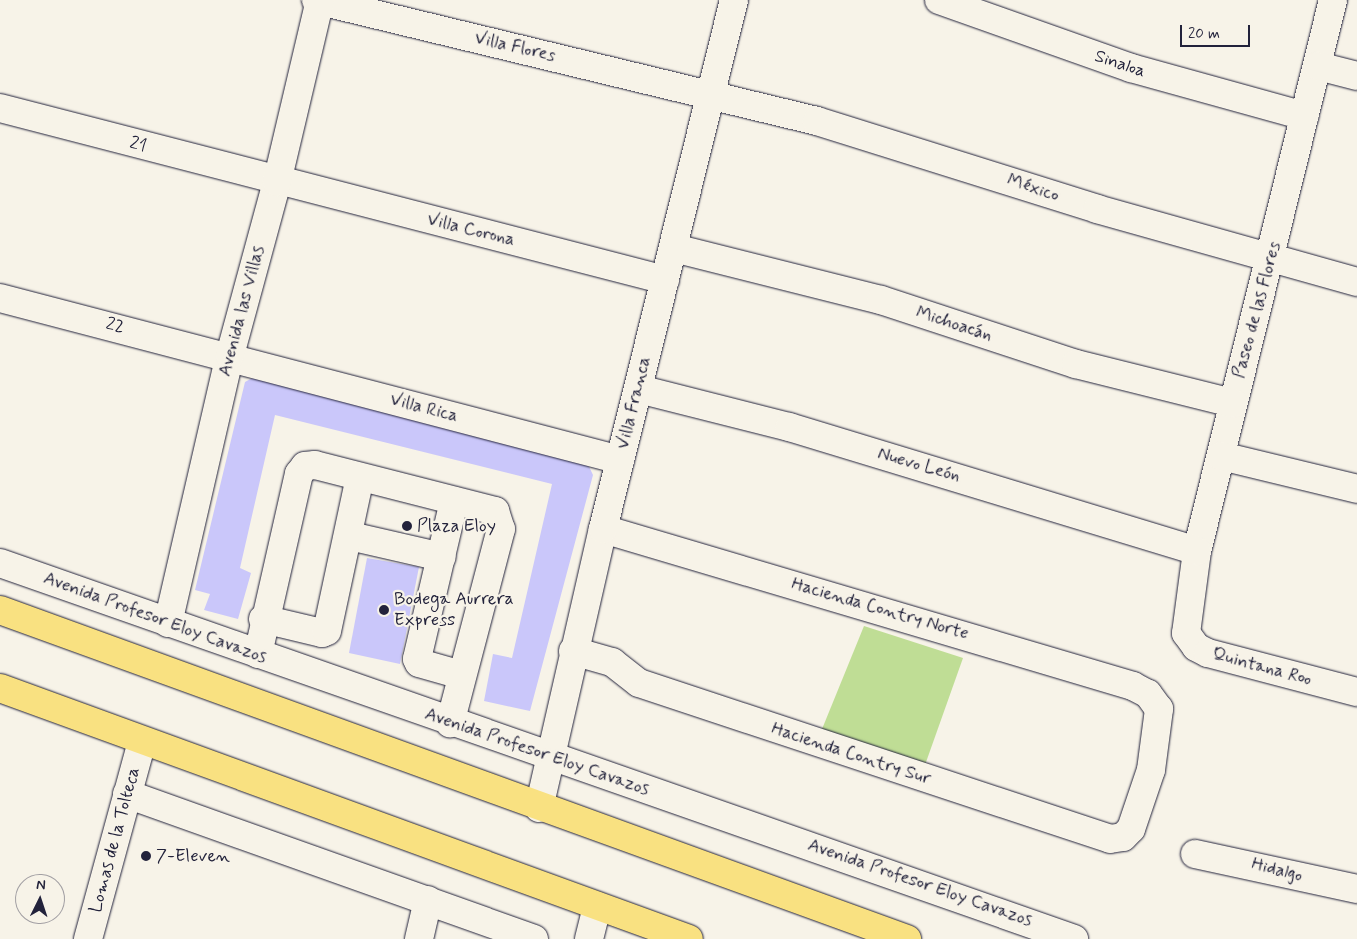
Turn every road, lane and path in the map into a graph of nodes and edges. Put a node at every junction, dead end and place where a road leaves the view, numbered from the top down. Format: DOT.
graph roads {
  1 [pos="318,0"];
  2 [pos="734,0"];
  3 [pos="939,0"];
  4 [pos="1333,0"];
  5 [pos="1318,66"];
  6 [pos="1357,76"];
  7 [pos="709,96"];
  8 [pos="0,108"];
  9 [pos="1304,116"];
  10 [pos="277,182"];
  11 [pos="674,248"];
  12 [pos="1270,260"];
  13 [pos="665,280"];
  14 [pos="1357,282"];
  15 [pos="0,298"];
  16 [pos="230,355"];
  17 [pos="639,389"];
  18 [pos="1233,403"];
  19 [pos="1221,456"];
  20 [pos="620,460"];
  21 [pos="360,477"];
  22 [pos="1357,489"];
  23 [pos="454,501"];
  24 [pos="603,529"];
  25 [pos="350,536"];
  26 [pos="1197,551"];
  27 [pos="442,557"];
  28 [pos="0,563"];
  29 [pos="0,610"];
  30 [pos="263,619"];
  31 [pos="1186,621"];
  32 [pos="168,623"];
  33 [pos="573,651"];
  34 [pos="258,654"];
  35 [pos="461,674"];
  36 [pos="0,688"];
  37 [pos="1357,692"];
  38 [pos="450,723"];
  39 [pos="142,742"];
  40 [pos="550,757"];
  41 [pos="127,794"];
  42 [pos="539,808"];
  43 [pos="1131,829"];
  44 [pos="1196,854"];
  45 [pos="1357,889"];
  46 [pos="428,900"];
  47 [pos="597,906"];
  48 [pos="88,939"];
  49 [pos="419,939"];
  50 [pos="534,939"];
  51 [pos="589,939"];
  52 [pos="690,939"];
  53 [pos="908,939"];
  54 [pos="1074,939"];
  1 -- 7 [label="street, Villa Flores"];
  1 -- 10 [label="street, Avenida las Villas"];
  2 -- 7 [label="street, Villa Franca"];
  3 -- 9 [label="street, Sinaloa"];
  4 -- 5 [label="street, Paseo de las Flores"];
  5 -- 6 [label="street"];
  5 -- 9 [label="street, Paseo de las Flores"];
  7 -- 11 [label="street, Villa Franca"];
  7 -- 12 [label="street, México"];
  8 -- 10 [label="street, 21"];
  9 -- 12 [label="street, Paseo de las Flores"];
  10 -- 13 [label="street, Villa Corona"];
  10 -- 16 [label="street, Avenida las Villas"];
  11 -- 13 [label="street, Villa Franca"];
  11 -- 18 [label="street, Michoacán"];
  12 -- 14 [label="street, México"];
  12 -- 18 [label="street, Paseo de las Flores"];
  13 -- 17 [label="street, Villa Franca"];
  15 -- 16 [label="street, 22"];
  16 -- 20 [label="street, Villa Rica"];
  16 -- 32 [label="street, Avenida las Villas"];
  17 -- 20 [label="street, Villa Franca"];
  17 -- 26 [label="street, Nuevo León"];
  18 -- 19 [label="street, Paseo de las Flores"];
  19 -- 22 [label="street"];
  19 -- 26 [label="street, Paseo de las Flores"];
  20 -- 24 [label="street, Villa Franca"];
  21 -- 23 [label="street"];
  21 -- 25 [label="street"];
  21 -- 30 [label="street"];
  23 -- 27 [label="street"];
  23 -- 35 [label="street"];
  24 -- 33 [label="street, Villa Franca"];
  24 -- 43 [label="street, Hacienda Contry Norte"];
  25 -- 27 [label="street"];
  25 -- 30 [label="street"];
  26 -- 31 [label="street, Paseo de las Flores"];
  27 -- 35 [label="street"];
  28 -- 32 [label="street, Avenida Profesor Eloy Cavazos"];
  29 -- 42 [label="main road"];
  30 -- 34 [label="street"];
  31 -- 37 [label="street, Quintana Roo"];
  32 -- 34 [label="street, Avenida Profesor Eloy Cavazos"];
  33 -- 40 [label="street, Villa Franca"];
  33 -- 43 [label="street, Hacienda Contry Sur"];
  34 -- 38 [label="street, Avenida Profesor Eloy Cavazos"];
  35 -- 38 [label="street"];
  36 -- 39 [label="main road"];
  38 -- 40 [label="street, Avenida Profesor Eloy Cavazos"];
  39 -- 41 [label="street, Lomas de la Tolteca"];
  39 -- 47 [label="main road"];
  40 -- 42 [label="street, Villa Franca"];
  40 -- 54 [label="street, Avenida Profesor Eloy Cavazos"];
  41 -- 46 [label="street"];
  41 -- 48 [label="street, Lomas de la Tolteca"];
  42 -- 53 [label="main road"];
  44 -- 45 [label="street, Hidalgo"];
  46 -- 49 [label="street"];
  46 -- 50 [label="street"];
  47 -- 51 [label="street"];
  47 -- 52 [label="main road"];
}
